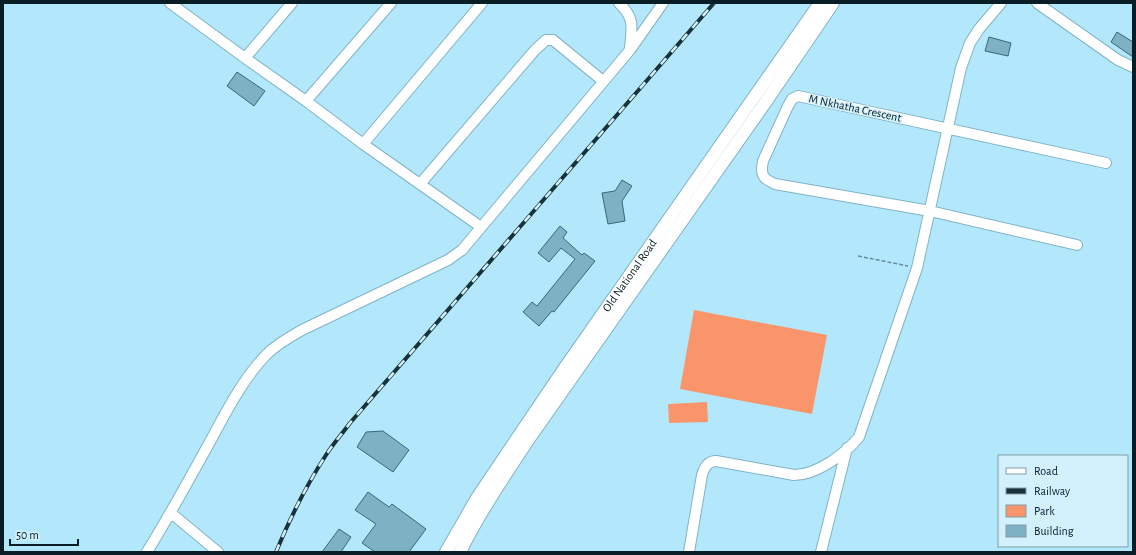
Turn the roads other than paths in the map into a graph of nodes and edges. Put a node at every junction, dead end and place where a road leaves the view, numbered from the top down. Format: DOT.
graph roads {
  1 [pos="170,3"];
  2 [pos="292,3"];
  3 [pos="391,3"];
  4 [pos="482,3"];
  5 [pos="619,3"];
  6 [pos="663,3"];
  7 [pos="820,3"];
  8 [pos="833,3"];
  9 [pos="1001,3"];
  10 [pos="1037,3"];
  11 [pos="630,50"];
  12 [pos="245,58"];
  13 [pos="1133,67"];
  14 [pos="603,81"];
  15 [pos="306,101"];
  16 [pos="948,128"];
  17 [pos="363,144"];
  18 [pos="1106,163"];
  19 [pos="420,184"];
  20 [pos="930,211"];
  21 [pos="481,227"];
  22 [pos="1077,245"];
  23 [pos="847,448"];
  24 [pos="171,513"];
  25 [pos="147,552"];
  26 [pos="218,552"];
  27 [pos="446,552"];
  28 [pos="460,552"];
  29 [pos="689,552"];
  30 [pos="821,552"];
  1 -- 12 [label="street"];
  2 -- 12 [label="street"];
  3 -- 15 [label="street"];
  4 -- 17 [label="street"];
  5 -- 11 [label="street"];
  6 -- 11 [label="street"];
  7 -- 27 [label="main road, Old National Road"];
  8 -- 28 [label="main road, Old National Road"];
  9 -- 16 [label="street"];
  10 -- 13 [label="street"];
  11 -- 14 [label="street"];
  12 -- 15 [label="street"];
  14 -- 19 [label="street"];
  14 -- 21 [label="street"];
  15 -- 17 [label="street"];
  16 -- 18 [label="street, M Nkhatha Crescent"];
  16 -- 20 [label="street"];
  16 -- 20 [label="street, M Nkhatha Crescent"];
  17 -- 19 [label="street"];
  19 -- 21 [label="street"];
  20 -- 22 [label="street, M Nkhatha Crescent"];
  20 -- 23 [label="street"];
  21 -- 24 [label="street"];
  23 -- 29 [label="street"];
  23 -- 30 [label="street"];
  24 -- 25 [label="street"];
  24 -- 26 [label="street"];
}
